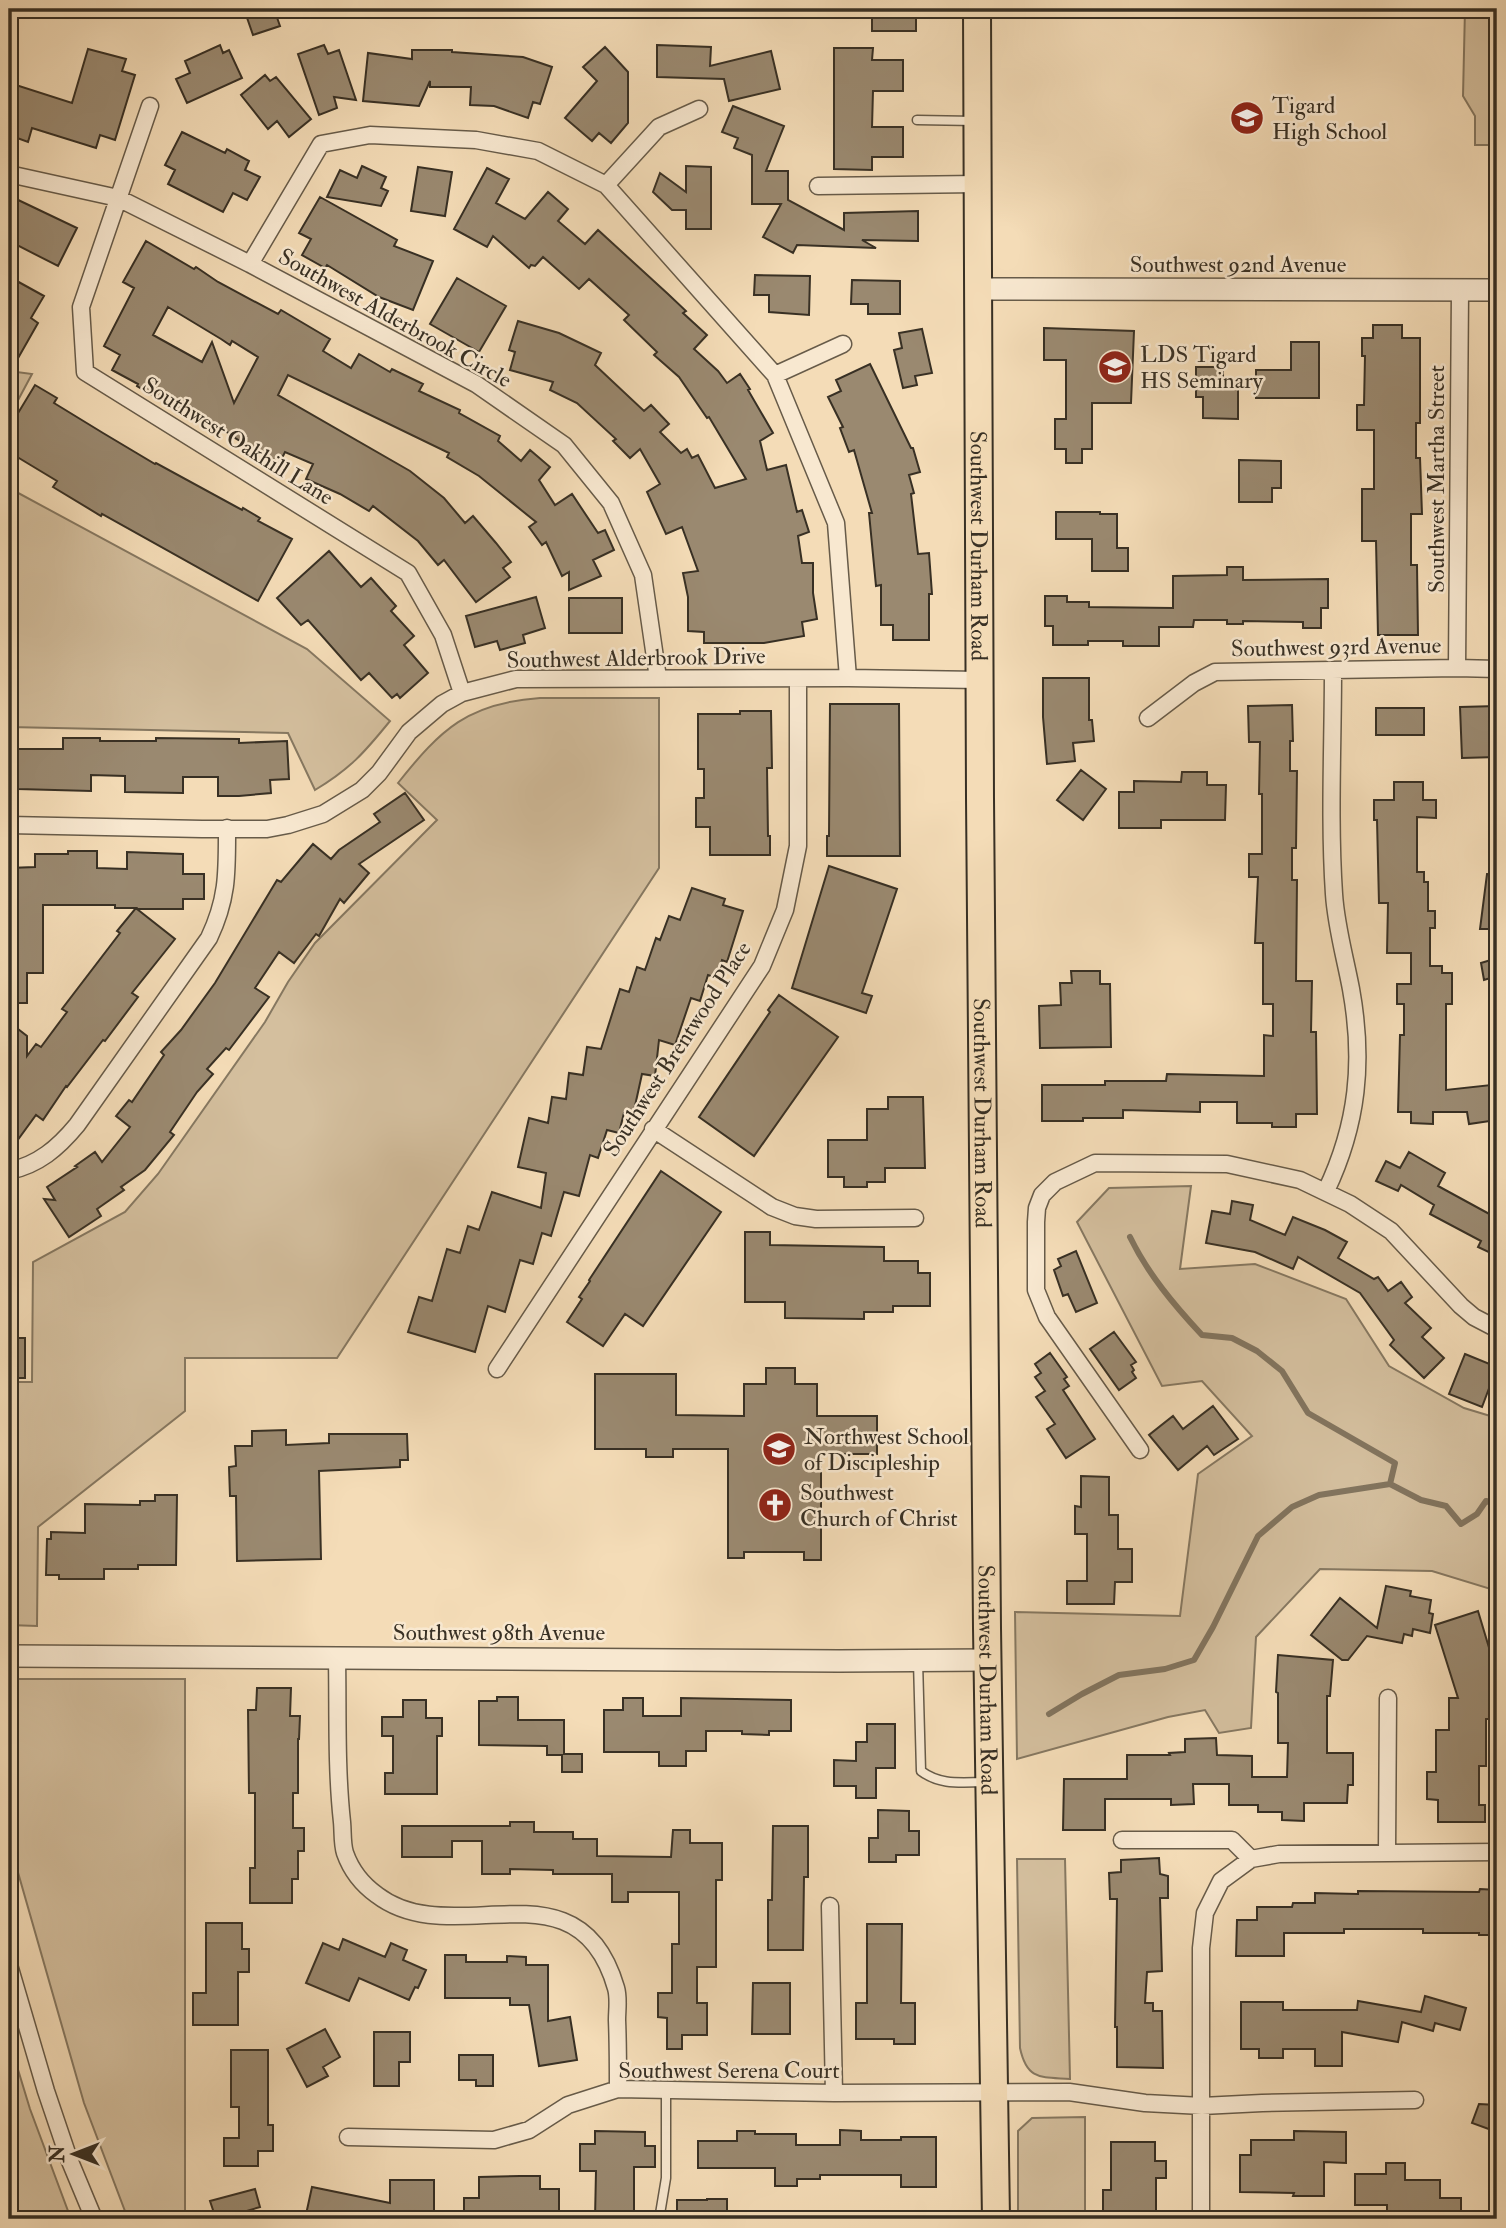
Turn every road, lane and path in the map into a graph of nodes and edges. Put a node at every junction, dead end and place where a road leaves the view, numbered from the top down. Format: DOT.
graph roads {
  1 [pos="977,9"];
  2 [pos="150,106"];
  3 [pos="699,109"];
  4 [pos="917,120"];
  5 [pos="978,121"];
  6 [pos="9,174"];
  7 [pos="978,184"];
  8 [pos="606,185"];
  9 [pos="818,186"];
  10 [pos="118,198"];
  11 [pos="250,264"];
  12 [pos="978,289"];
  13 [pos="1497,290"];
  14 [pos="1460,291"];
  15 [pos="843,344"];
  16 [pos="775,375"];
  17 [pos="1457,668"];
  18 [pos="1497,669"];
  19 [pos="1333,670"];
  20 [pos="659,678"];
  21 [pos="848,678"];
  22 [pos="798,679"];
  23 [pos="980,680"];
  24 [pos="462,693"];
  25 [pos="1148,718"];
  26 [pos="9,825"];
  27 [pos="227,828"];
  28 [pos="653,1129"];
  29 [pos="9,1171"];
  30 [pos="1326,1191"];
  31 [pos="915,1218"];
  32 [pos="1497,1329"];
  33 [pos="497,1368"];
  34 [pos="1140,1450"];
  35 [pos="9,1656"];
  36 [pos="337,1657"];
  37 [pos="988,1660"];
  38 [pos="918,1661"];
  39 [pos="1388,1698"];
  40 [pos="990,1782"];
  41 [pos="1122,1840"];
  42 [pos="1387,1852"];
  43 [pos="1497,1852"];
  44 [pos="1251,1859"];
  45 [pos="830,1906"];
  46 [pos="9,1965"];
  47 [pos="618,2089"];
  48 [pos="666,2090"];
  49 [pos="994,2092"];
  50 [pos="834,2093"];
  51 [pos="1415,2101"];
  52 [pos="1202,2106"];
  53 [pos="348,2137"];
  54 [pos="660,2214"];
  55 [pos="94,2219"];
  56 [pos="996,2219"];
  57 [pos="1201,2219"];
  1 -- 5 [label="main road, Southwest Durham Road"];
  2 -- 10 [label="street"];
  3 -- 8 [label="street"];
  4 -- 5 [label="lane"];
  5 -- 7 [label="main road, Southwest Durham Road"];
  6 -- 10 [label="street, Southwest Alderbrook Circle"];
  7 -- 9 [label="street"];
  7 -- 12 [label="main road, Southwest Durham Road"];
  8 -- 11 [label="street"];
  8 -- 16 [label="street"];
  10 -- 11 [label="street, Southwest Alderbrook Circle"];
  10 -- 24 [label="street, Southwest Oakhill Lane"];
  11 -- 20 [label="street, Southwest Alderbrook Circle"];
  12 -- 14 [label="street, Southwest 92nd Avenue"];
  12 -- 23 [label="main road, Southwest Durham Road"];
  13 -- 14 [label="street, Southwest 92nd Avenue"];
  14 -- 17 [label="street, Southwest Martha Street"];
  15 -- 16 [label="street"];
  16 -- 21 [label="street"];
  17 -- 18 [label="street, Southwest 93rd Avenue"];
  17 -- 19 [label="street, Southwest 93rd Avenue"];
  19 -- 25 [label="street, Southwest 93rd Avenue"];
  19 -- 30 [label="street"];
  20 -- 22 [label="street, Southwest Alderbrook Drive"];
  20 -- 24 [label="street, Southwest Alderbrook Drive"];
  21 -- 22 [label="street, Southwest Alderbrook Drive"];
  21 -- 23 [label="street, Southwest Alderbrook Drive"];
  22 -- 28 [label="street, Southwest Brentwood Place"];
  23 -- 37 [label="main road, Southwest Durham Road"];
  24 -- 27 [label="street, Southwest Alderbrook Drive"];
  26 -- 27 [label="street, Southwest Alderbrook Drive"];
  27 -- 29 [label="street"];
  28 -- 31 [label="street"];
  28 -- 33 [label="street, Southwest Brentwood Place"];
  30 -- 32 [label="street"];
  30 -- 34 [label="street"];
  35 -- 36 [label="street, Southwest 98th Avenue"];
  36 -- 38 [label="street, Southwest 98th Avenue"];
  36 -- 47 [label="street"];
  37 -- 38 [label="street, Southwest 98th Avenue"];
  37 -- 40 [label="main road, Southwest Durham Road"];
  38 -- 40 [label="lane"];
  39 -- 42 [label="street"];
  40 -- 49 [label="main road, Southwest Durham Road"];
  41 -- 44 [label="street"];
  42 -- 43 [label="street"];
  42 -- 44 [label="street"];
  44 -- 52 [label="street"];
  45 -- 50 [label="street"];
  46 -- 55 [label="street"];
  47 -- 48 [label="street, Southwest Serena Court"];
  47 -- 53 [label="street, Southwest Serena Court"];
  48 -- 50 [label="street, Southwest Serena Court"];
  48 -- 54 [label="lane"];
  49 -- 50 [label="street, Southwest Serena Court"];
  49 -- 52 [label="street, Southwest Serena Court"];
  49 -- 56 [label="main road, Southwest Durham Road"];
  51 -- 52 [label="street, Southwest Serena Court"];
  52 -- 57 [label="street"];
}
